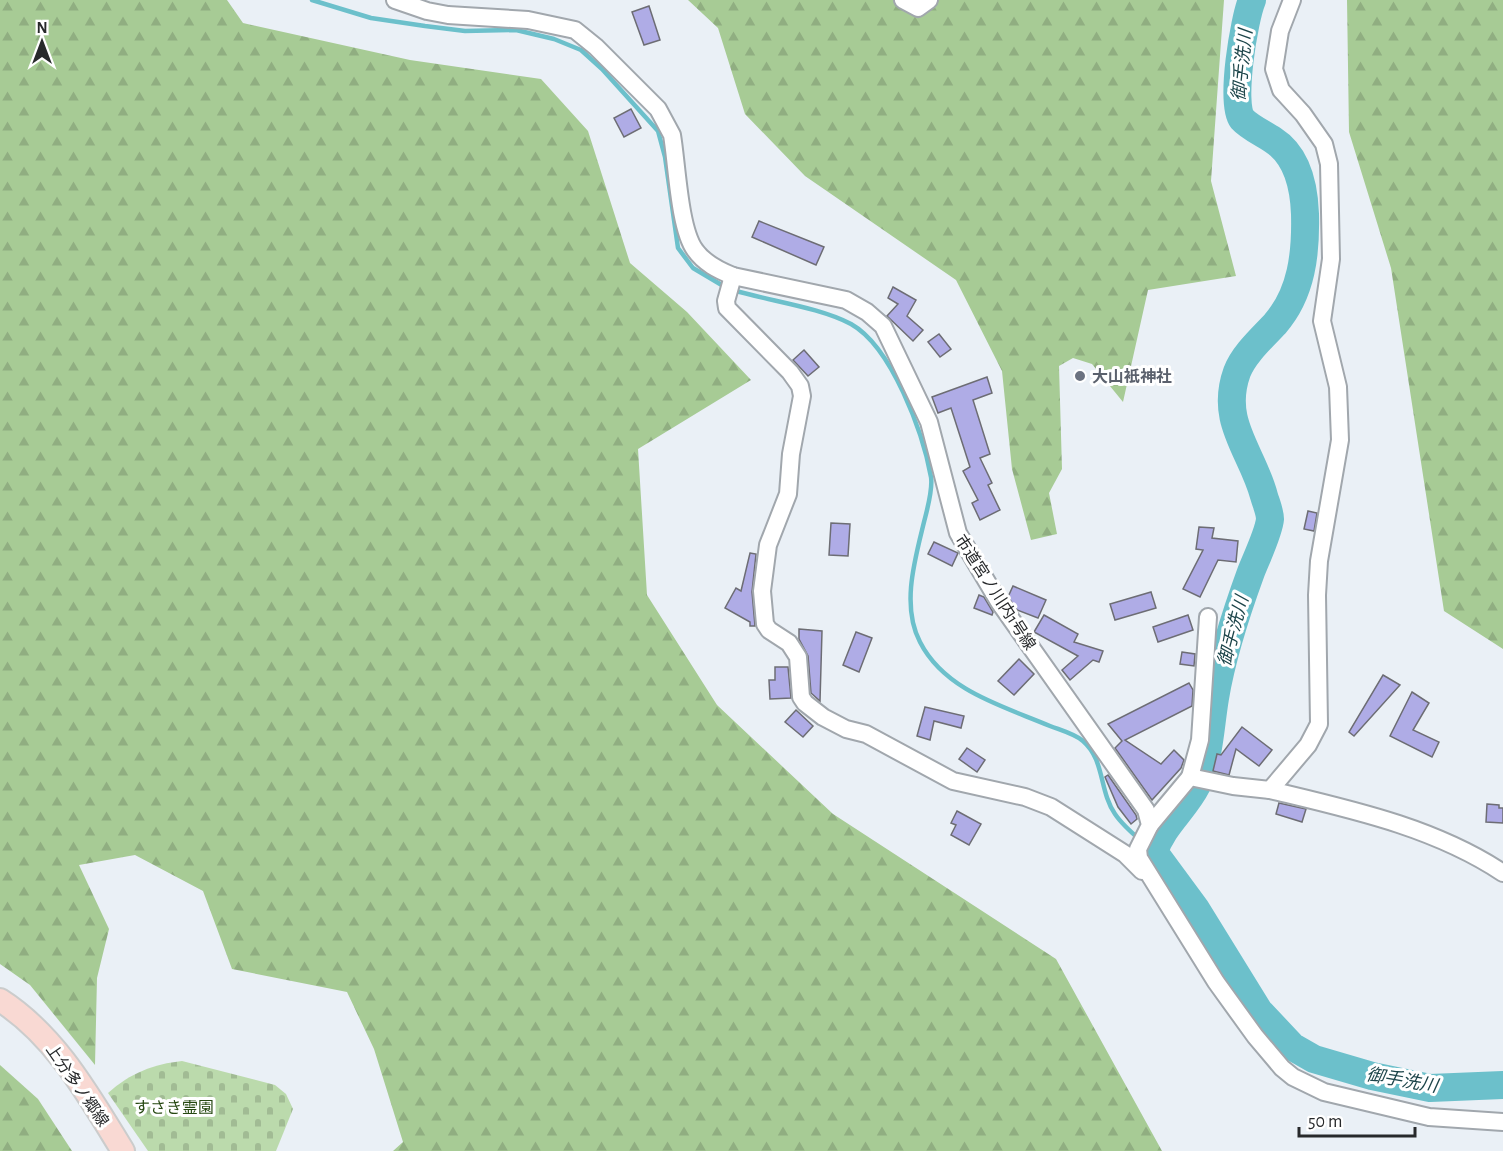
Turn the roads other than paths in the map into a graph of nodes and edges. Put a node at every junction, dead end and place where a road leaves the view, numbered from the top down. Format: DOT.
graph roads {
  1 [pos="395,0"];
  2 [pos="903,0"];
  3 [pos="929,0"];
  4 [pos="1292,0"];
  5 [pos="731,283"];
  6 [pos="1208,617"];
  7 [pos="1196,778"];
  8 [pos="1270,790"];
  9 [pos="1145,833"];
  10 [pos="1503,873"];
  11 [pos="1161,891"];
  12 [pos="0,1000"];
  13 [pos="1503,1122"];
  14 [pos="123,1151"];
  1 -- 5 [label="street, 市道宮ノ川内1号線"];
  2 -- 3 [label="street"];
  4 -- 8 [label="street"];
  5 -- 9 [label="street, 市道宮ノ川内1号線"];
  5 -- 11 [label="street"];
  6 -- 7 [label="street"];
  7 -- 8 [label="street"];
  7 -- 9 [label="street"];
  8 -- 10 [label="street"];
  9 -- 11 [label="street, 市道宮ノ川内1号線"];
  11 -- 13 [label="street, 市道宮ノ川内1号線"];
  12 -- 14 [label="main road, 上分多ノ郷線"];
}
